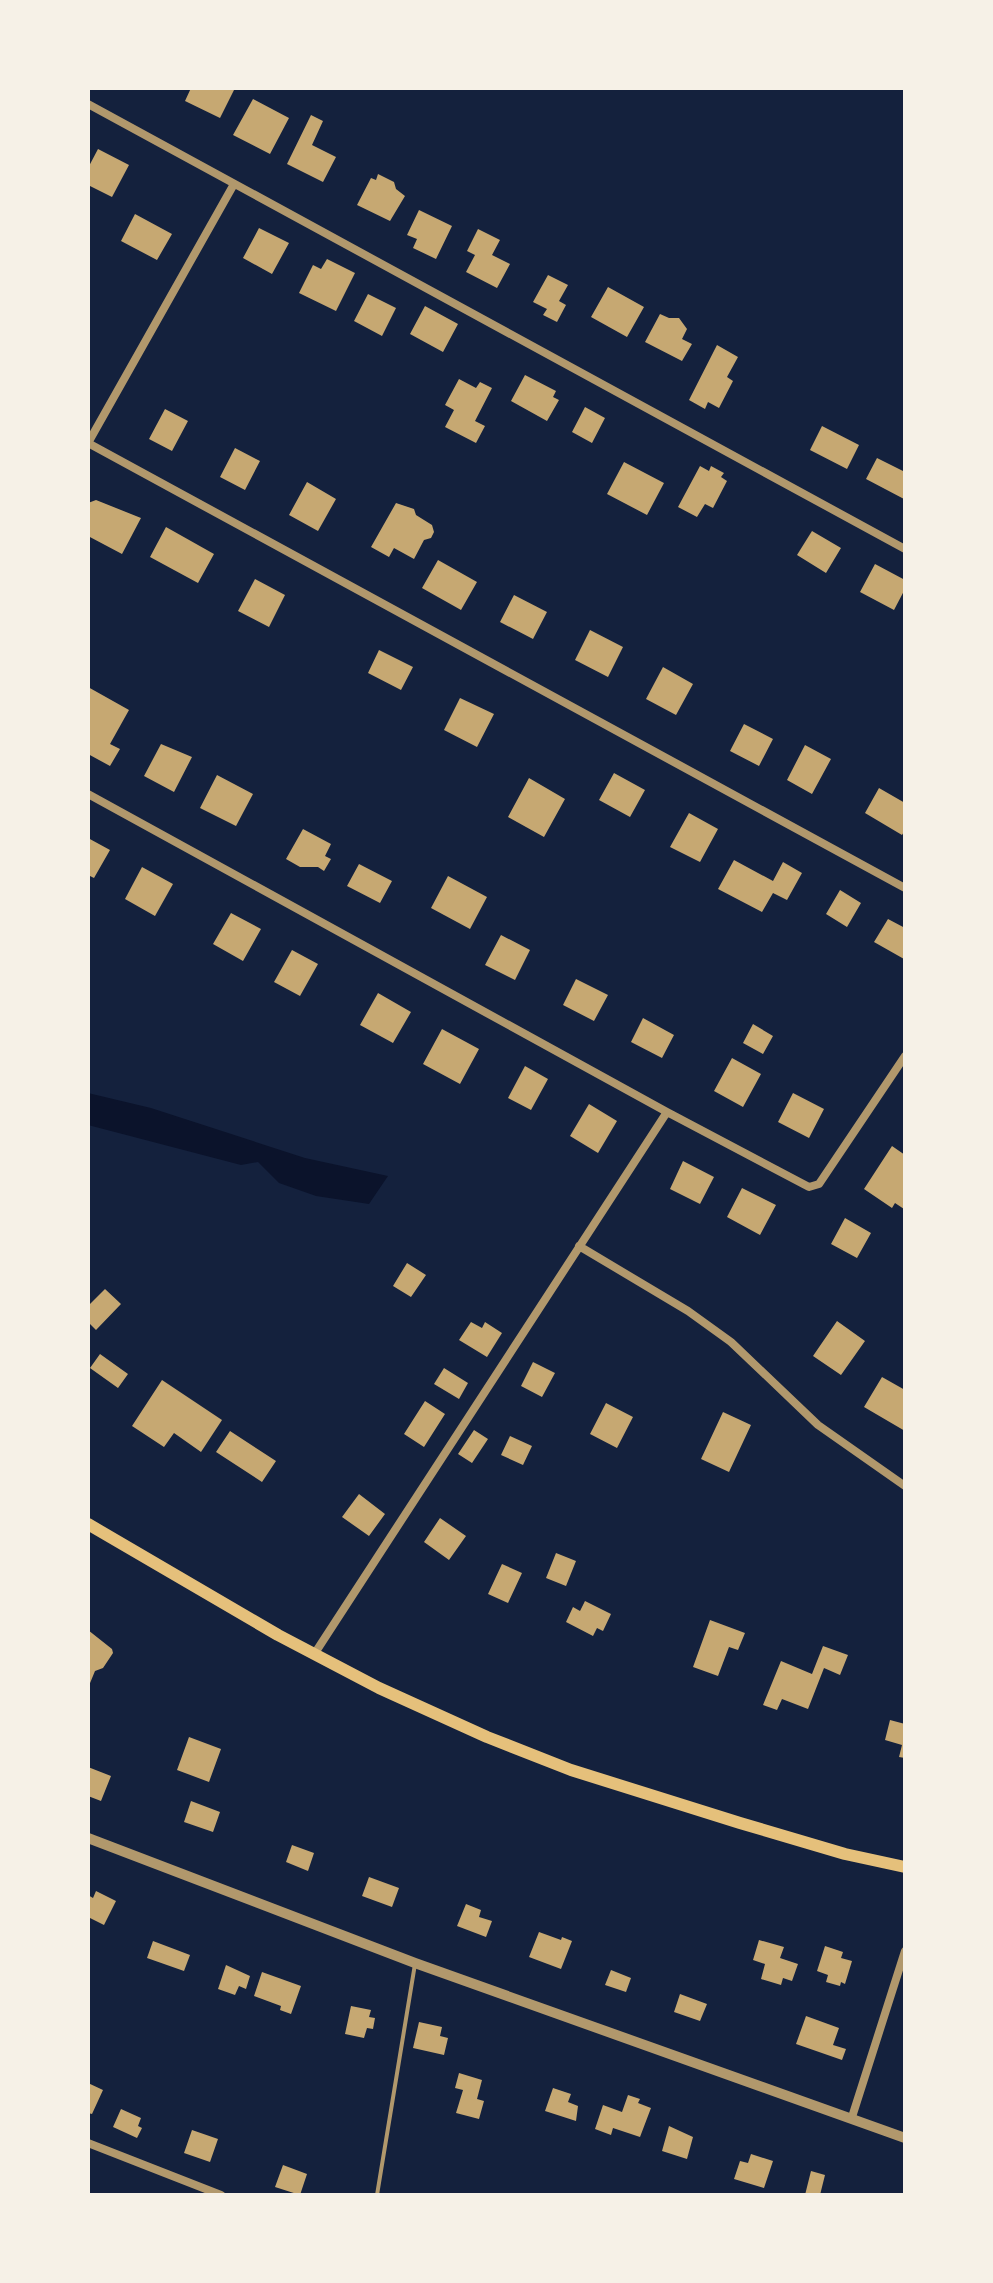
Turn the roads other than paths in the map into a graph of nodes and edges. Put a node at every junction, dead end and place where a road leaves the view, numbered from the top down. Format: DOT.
graph roads {
  1 [pos="88,104"];
  2 [pos="234,184"];
  3 [pos="88,443"];
  4 [pos="905,549"];
  5 [pos="88,794"];
  6 [pos="905,888"];
  7 [pos="904,1058"];
  8 [pos="667,1112"];
  9 [pos="579,1246"];
  10 [pos="905,1486"];
  11 [pos="88,1524"];
  12 [pos="315,1653"];
  13 [pos="88,1838"];
  14 [pos="905,1867"];
  15 [pos="905,1951"];
  16 [pos="415,1963"];
  17 [pos="852,2117"];
  18 [pos="905,2138"];
  19 [pos="88,2143"];
  20 [pos="221,2195"];
  21 [pos="377,2195"];
  1 -- 2 [label="street"];
  2 -- 3 [label="street"];
  2 -- 4 [label="street"];
  3 -- 6 [label="street"];
  5 -- 8 [label="street"];
  7 -- 8 [label="street"];
  8 -- 9 [label="street"];
  9 -- 10 [label="street"];
  9 -- 12 [label="street"];
  11 -- 12 [label="main road"];
  12 -- 14 [label="main road"];
  13 -- 16 [label="street"];
  15 -- 17 [label="street"];
  16 -- 17 [label="street"];
  16 -- 21 [label="lane"];
  17 -- 18 [label="street"];
  19 -- 20 [label="street"];
}
